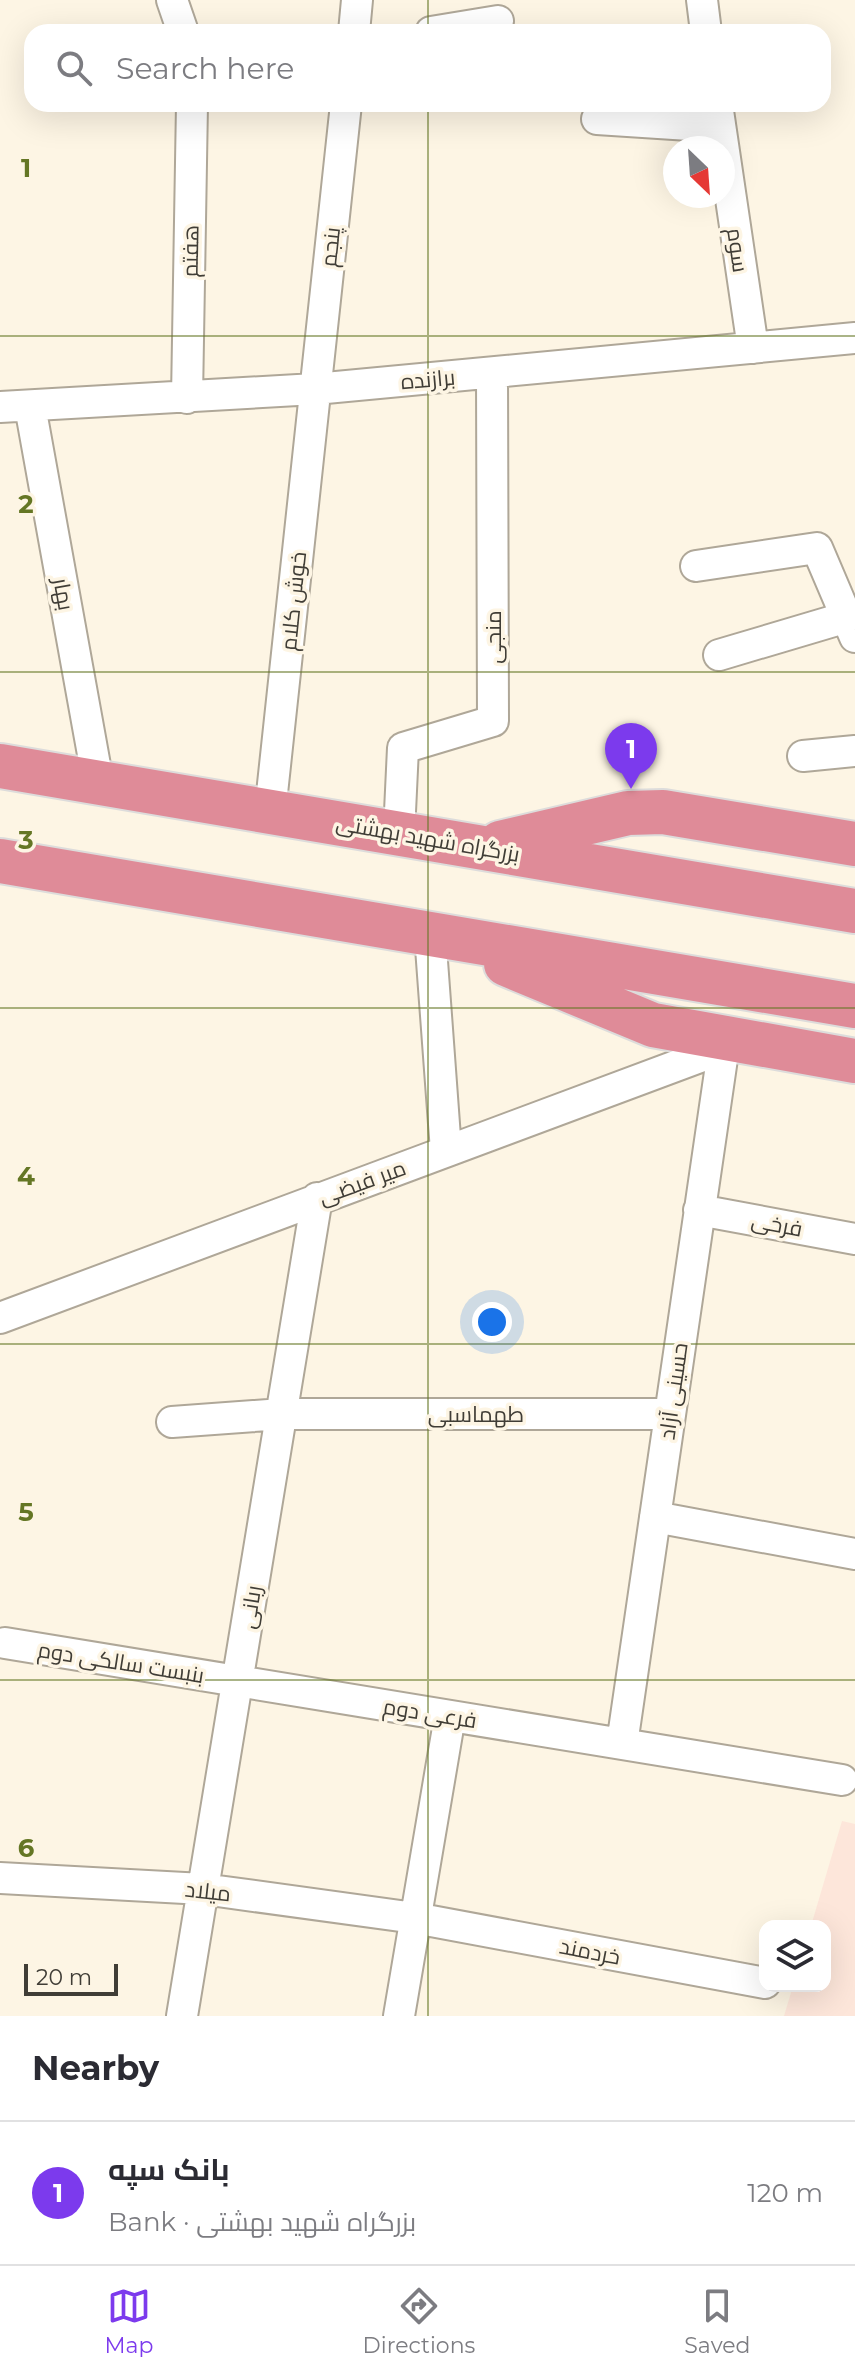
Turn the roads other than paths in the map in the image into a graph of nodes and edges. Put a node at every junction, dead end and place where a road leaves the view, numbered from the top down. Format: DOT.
graph roads {
  1 [pos="172,0"];
  2 [pos="357,0"];
  3 [pos="702,0"];
  4 [pos="498,21"];
  5 [pos="180,24"];
  6 [pos="355,24"];
  7 [pos="480,24"];
  8 [pos="705,24"];
  9 [pos="192,112"];
  10 [pos="345,112"];
  11 [pos="718,115"];
  12 [pos="597,119"];
  13 [pos="855,338"];
  14 [pos="753,348"];
  15 [pos="492,373"];
  16 [pos="315,389"];
  17 [pos="187,398"];
  18 [pos="15,407"];
  19 [pos="696,566"];
  20 [pos="851,627"];
  21 [pos="719,655"];
  22 [pos="855,751"];
  23 [pos="803,756"];
  24 [pos="0,766"];
  25 [pos="98,782"];
  26 [pos="270,812"];
  27 [pos="399,833"];
  28 [pos="855,844"];
  29 [pos="481,847"];
  30 [pos="0,861"];
  31 [pos="855,911"];
  32 [pos="436,935"];
  33 [pos="855,1006"];
  34 [pos="724,1043"];
  35 [pos="855,1061"];
  36 [pos="446,1151"];
  37 [pos="317,1198"];
  38 [pos="699,1210"];
  39 [pos="855,1239"];
  40 [pos="0,1318"];
  41 [pos="282,1414"];
  42 [pos="670,1414"];
  43 [pos="172,1422"];
  44 [pos="655,1517"];
  45 [pos="855,1554"];
  46 [pos="5,1643"];
  47 [pos="238,1681"];
  48 [pos="450,1716"];
  49 [pos="622,1744"];
  50 [pos="842,1780"];
  51 [pos="0,1878"];
  52 [pos="203,1889"];
  53 [pos="415,1918"];
  54 [pos="759,1982"];
  55 [pos="182,2016"];
  56 [pos="399,2016"];
  1 -- 5 [label="street"];
  2 -- 6 [label="street"];
  3 -- 8 [label="street"];
  4 -- 7 [label="street"];
  9 -- 17 [label="street, هفتم"];
  10 -- 16 [label="street, پنجم"];
  11 -- 12 [label="street"];
  11 -- 14 [label="street, سوم"];
  13 -- 14 [label="street, برازنده"];
  14 -- 15 [label="street, برازنده"];
  15 -- 16 [label="street, برازنده"];
  15 -- 27 [label="street, منجی"];
  16 -- 17 [label="street, برازنده"];
  16 -- 26 [label="street, خوش کلام"];
  17 -- 18 [label="street, برازنده"];
  18 -- 25 [label="street, بهار"];
  19 -- 20 [label="street"];
  20 -- 21 [label="street"];
  22 -- 23 [label="street"];
  24 -- 25 [label="highway, بزرگراه شهید بهشتی"];
  25 -- 26 [label="highway, بزرگراه شهید بهشتی"];
  26 -- 27 [label="highway, بزرگراه شهید بهشتی"];
  27 -- 29 [label="highway, بزرگراه شهید بهشتی"];
  28 -- 29 [label="highway"];
  29 -- 31 [label="highway, بزرگراه شهید بهشتی"];
  30 -- 32 [label="highway"];
  32 -- 33 [label="highway"];
  32 -- 34 [label="highway"];
  32 -- 36 [label="street"];
  34 -- 35 [label="highway"];
  34 -- 36 [label="street, میر فیضی"];
  34 -- 38 [label="street, حسینی آزاد"];
  36 -- 37 [label="street, میر فیضی"];
  37 -- 40 [label="street, میر فیضی"];
  37 -- 41 [label="street, ربانی"];
  38 -- 39 [label="street, فرخی"];
  38 -- 42 [label="street, حسینی آزاد"];
  41 -- 42 [label="street, طهماسبی"];
  41 -- 43 [label="street, طهماسبی"];
  41 -- 47 [label="street, ربانی"];
  42 -- 44 [label="street, حسینی آزاد"];
  44 -- 45 [label="street"];
  44 -- 49 [label="street, حسینی آزاد"];
  46 -- 47 [label="street, بنبست سالکی دوم"];
  47 -- 48 [label="street, فرعی دوم"];
  47 -- 52 [label="street, ربانی"];
  48 -- 49 [label="street, فرعی دوم"];
  48 -- 53 [label="street"];
  49 -- 50 [label="street, فرعی دوم"];
  51 -- 52 [label="street, میلاد"];
  52 -- 53 [label="street, میلاد"];
  52 -- 55 [label="street, ربانی"];
  53 -- 54 [label="street, خردمند"];
  53 -- 56 [label="street"];
}
